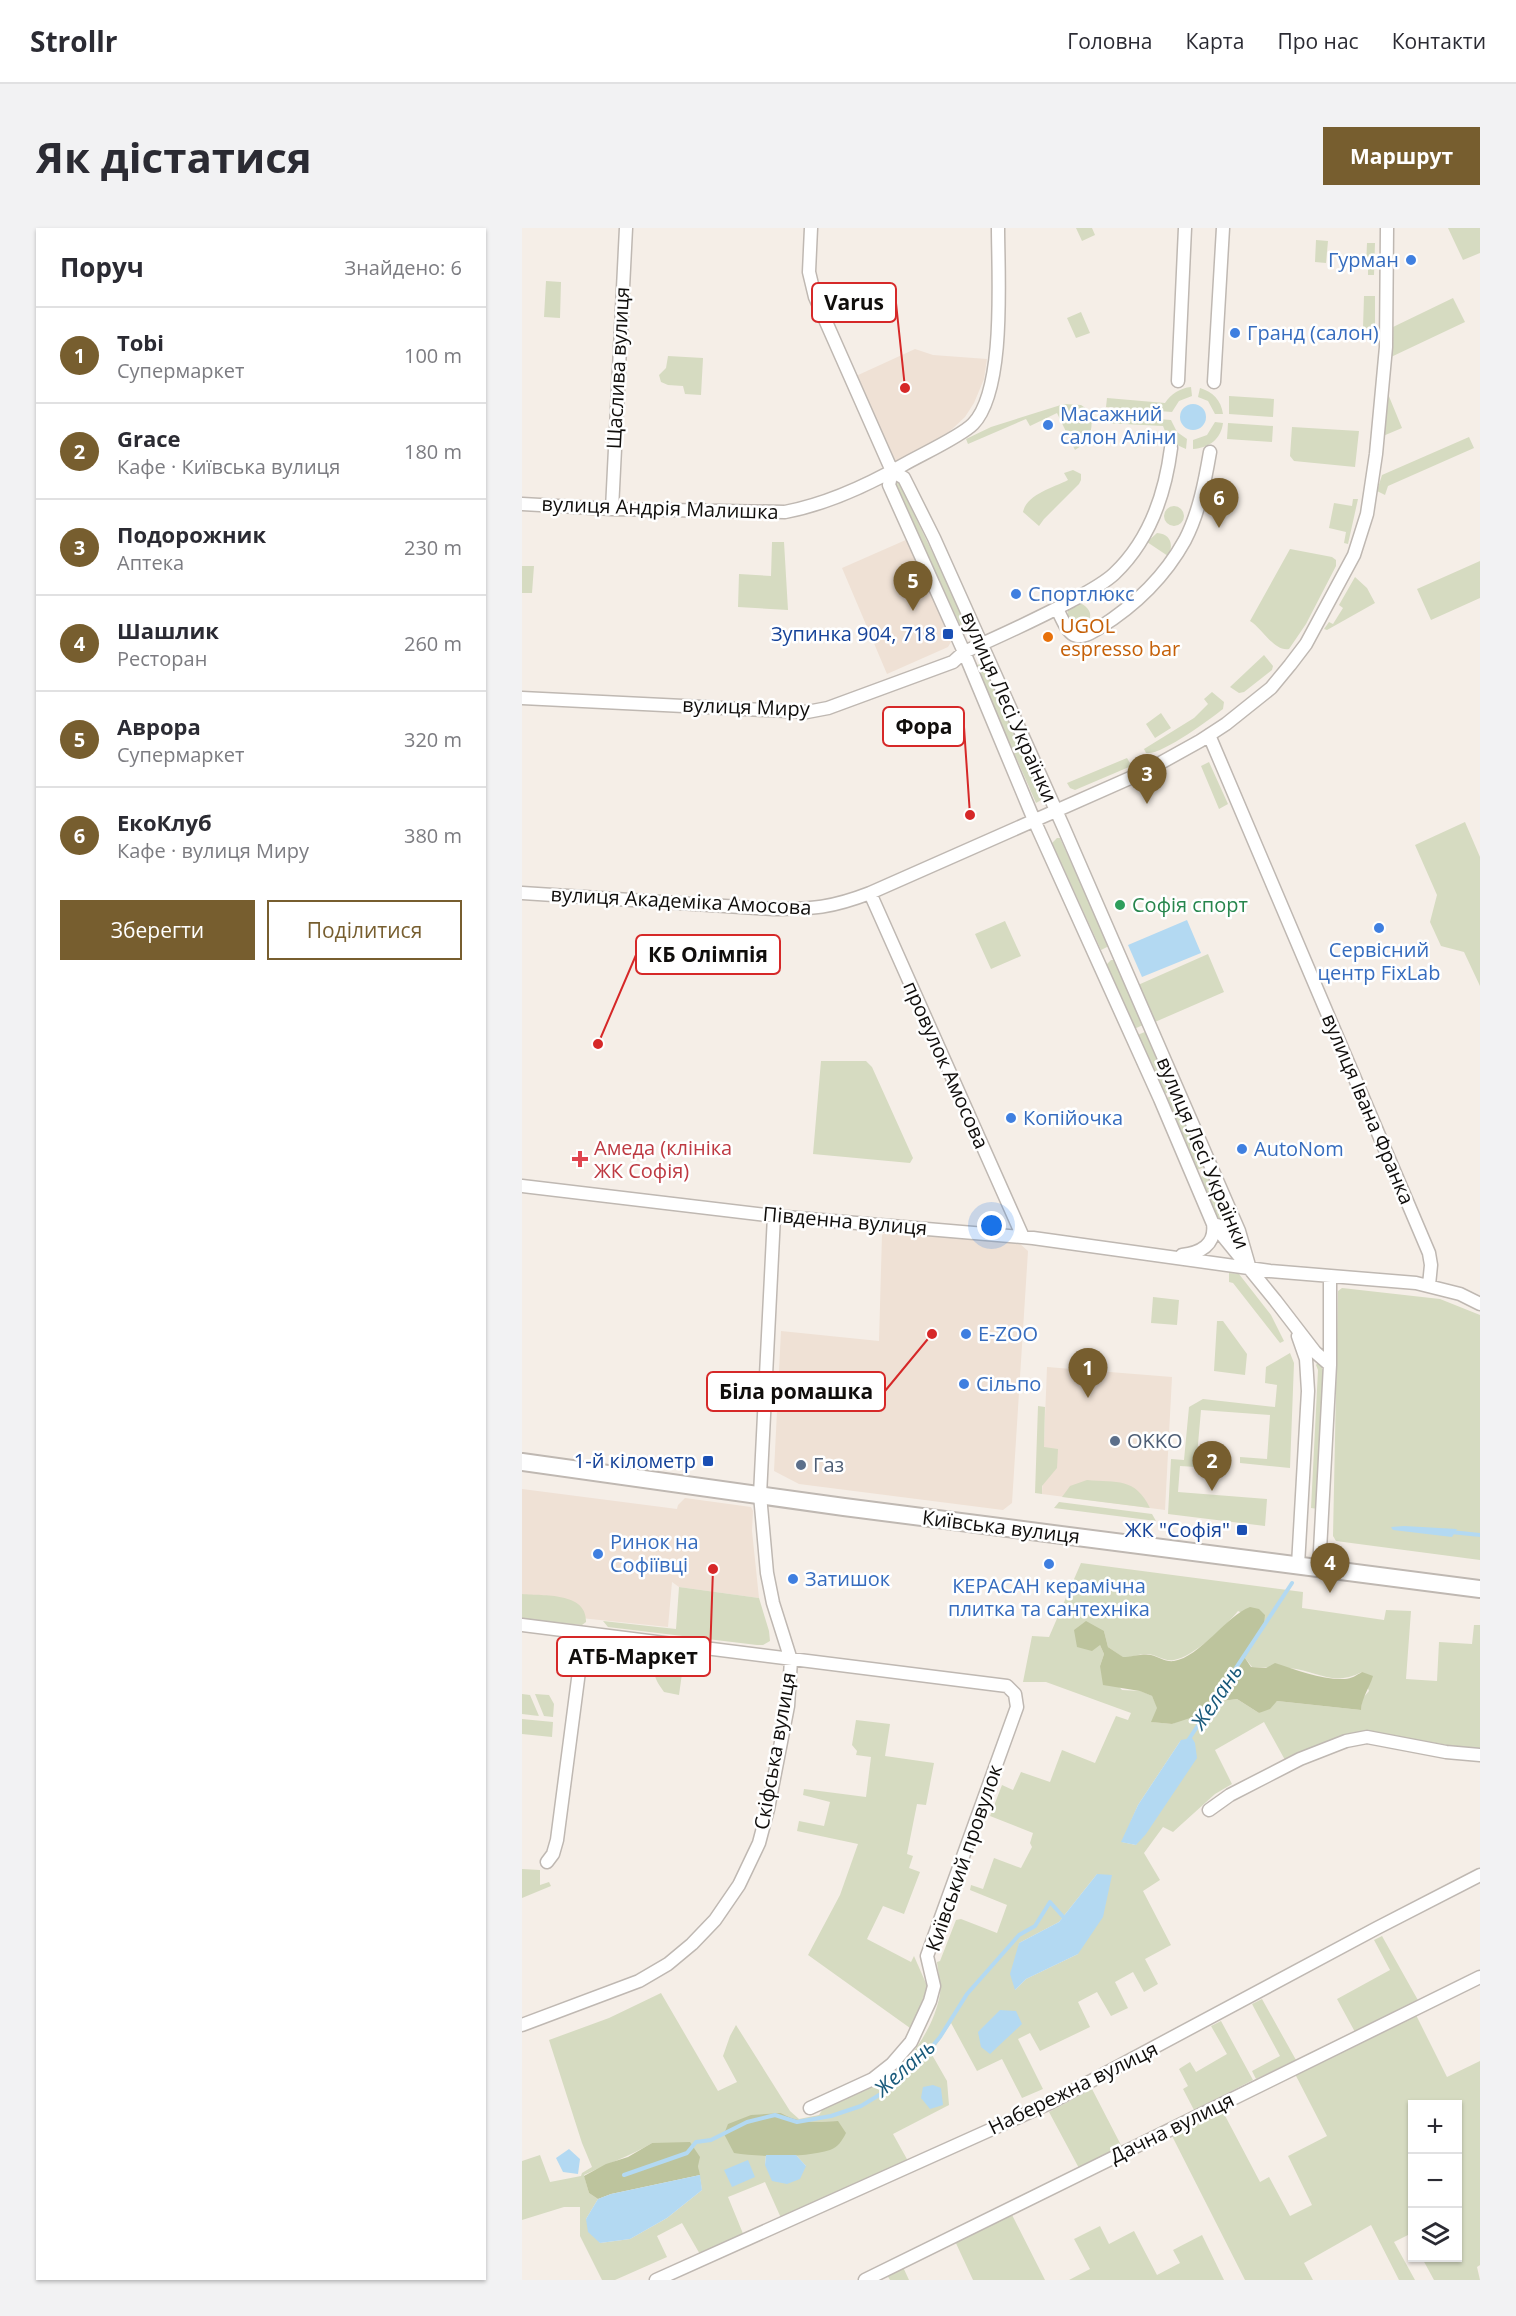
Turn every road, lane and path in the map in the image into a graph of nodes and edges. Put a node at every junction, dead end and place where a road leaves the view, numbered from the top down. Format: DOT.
graph roads {
  1 [pos="626,228"];
  2 [pos="811,228"];
  3 [pos="998,228"];
  4 [pos="1185,228"];
  5 [pos="1223,228"];
  6 [pos="1387,228"];
  7 [pos="1178,381"];
  8 [pos="1214,382"];
  9 [pos="1171,448"];
  10 [pos="1210,452"];
  11 [pos="892,471"];
  12 [pos="522,504"];
  13 [pos="612,509"];
  14 [pos="1057,609"];
  15 [pos="981,644"];
  16 [pos="964,652"];
  17 [pos="522,698"];
  18 [pos="1209,735"];
  19 [pos="1055,810"];
  20 [pos="1034,820"];
  21 [pos="522,893"];
  22 [pos="870,893"];
  23 [pos="1119,956"];
  24 [pos="1099,963"];
  25 [pos="522,1186"];
  26 [pos="774,1216"];
  27 [pos="1232,1217"];
  28 [pos="1213,1224"];
  29 [pos="1023,1237"];
  30 [pos="1169,1256"];
  31 [pos="1250,1269"];
  32 [pos="1330,1276"];
  33 [pos="1429,1286"];
  34 [pos="1480,1304"];
  35 [pos="1295,1327"];
  36 [pos="1330,1365"];
  37 [pos="522,1462"];
  38 [pos="759,1496"];
  39 [pos="1298,1566"];
  40 [pos="1319,1569"];
  41 [pos="1480,1589"];
  42 [pos="522,1625"];
  43 [pos="584,1633"];
  44 [pos="791,1660"];
  45 [pos="1480,1755"];
  46 [pos="1209,1810"];
  47 [pos="547,1862"];
  48 [pos="1480,1875"];
  49 [pos="1480,1977"];
  50 [pos="522,2025"];
  51 [pos="810,2108"];
  52 [pos="656,2280"];
  53 [pos="865,2280"];
  1 -- 13 [label="street, Щаслива вулиця"];
  2 -- 11 [label="street, вулиця Лесі Українки"];
  3 -- 11 [label="street, вулиця Андрія Малишка"];
  4 -- 7 [label="street"];
  5 -- 8 [label="street"];
  6 -- 18 [label="street, вулиця Академіка Амосова"];
  9 -- 14 [label="street, вулиця Миру"];
  10 -- 14 [label="street"];
  11 -- 13 [label="street, вулиця Андрія Малишка"];
  11 -- 15 [label="street, вулиця Лесі Українки"];
  11 -- 16 [label="street, вулиця Лесі Українки"];
  12 -- 13 [label="street, вулиця Андрія Малишка"];
  14 -- 15 [label="street, вулиця Миру"];
  15 -- 16 [label="street, вулиця Миру"];
  15 -- 19 [label="street, вулиця Лесі Українки"];
  16 -- 17 [label="street, вулиця Миру"];
  16 -- 20 [label="street, вулиця Лесі Українки"];
  18 -- 19 [label="street, вулиця Академіка Амосова"];
  18 -- 33 [label="street, вулиця Івана Франка"];
  19 -- 20 [label="street, вулиця Академіка Амосова"];
  19 -- 23 [label="street, вулиця Лесі Українки"];
  20 -- 22 [label="street, вулиця Академіка Амосова"];
  20 -- 24 [label="street, вулиця Лесі Українки"];
  21 -- 22 [label="street, вулиця Академіка Амосова"];
  22 -- 29 [label="street, провулок Амосова"];
  23 -- 24 [label="street"];
  23 -- 27 [label="street, вулиця Лесі Українки"];
  24 -- 28 [label="street, вулиця Лесі Українки"];
  25 -- 26 [label="street, Південна вулиця"];
  26 -- 29 [label="street, Південна вулиця"];
  26 -- 38 [label="street, Скіфська вулиця"];
  27 -- 28 [label="street"];
  27 -- 31 [label="street, вулиця Лесі Українки"];
  28 -- 30 [label="street, Південна вулиця"];
  28 -- 31 [label="street, вулиця Лесі Українки"];
  29 -- 30 [label="street, Південна вулиця"];
  30 -- 31 [label="street, Південна вулиця"];
  31 -- 32 [label="street"];
  31 -- 35 [label="street"];
  32 -- 33 [label="street"];
  32 -- 36 [label="street"];
  33 -- 34 [label="street"];
  35 -- 36 [label="street"];
  35 -- 39 [label="street"];
  36 -- 40 [label="street"];
  37 -- 38 [label="main road, Київська вулиця"];
  38 -- 39 [label="main road, Київська вулиця"];
  38 -- 44 [label="street, Скіфська вулиця"];
  39 -- 40 [label="main road, Київська вулиця"];
  40 -- 41 [label="main road, Київська вулиця"];
  42 -- 43 [label="street"];
  43 -- 44 [label="street"];
  43 -- 47 [label="street"];
  44 -- 50 [label="street, Скіфська вулиця"];
  44 -- 51 [label="street, Київський провулок"];
  45 -- 46 [label="street"];
  48 -- 52 [label="street, Набережна вулиця"];
  49 -- 53 [label="street, Дачна вулиця"];
}
